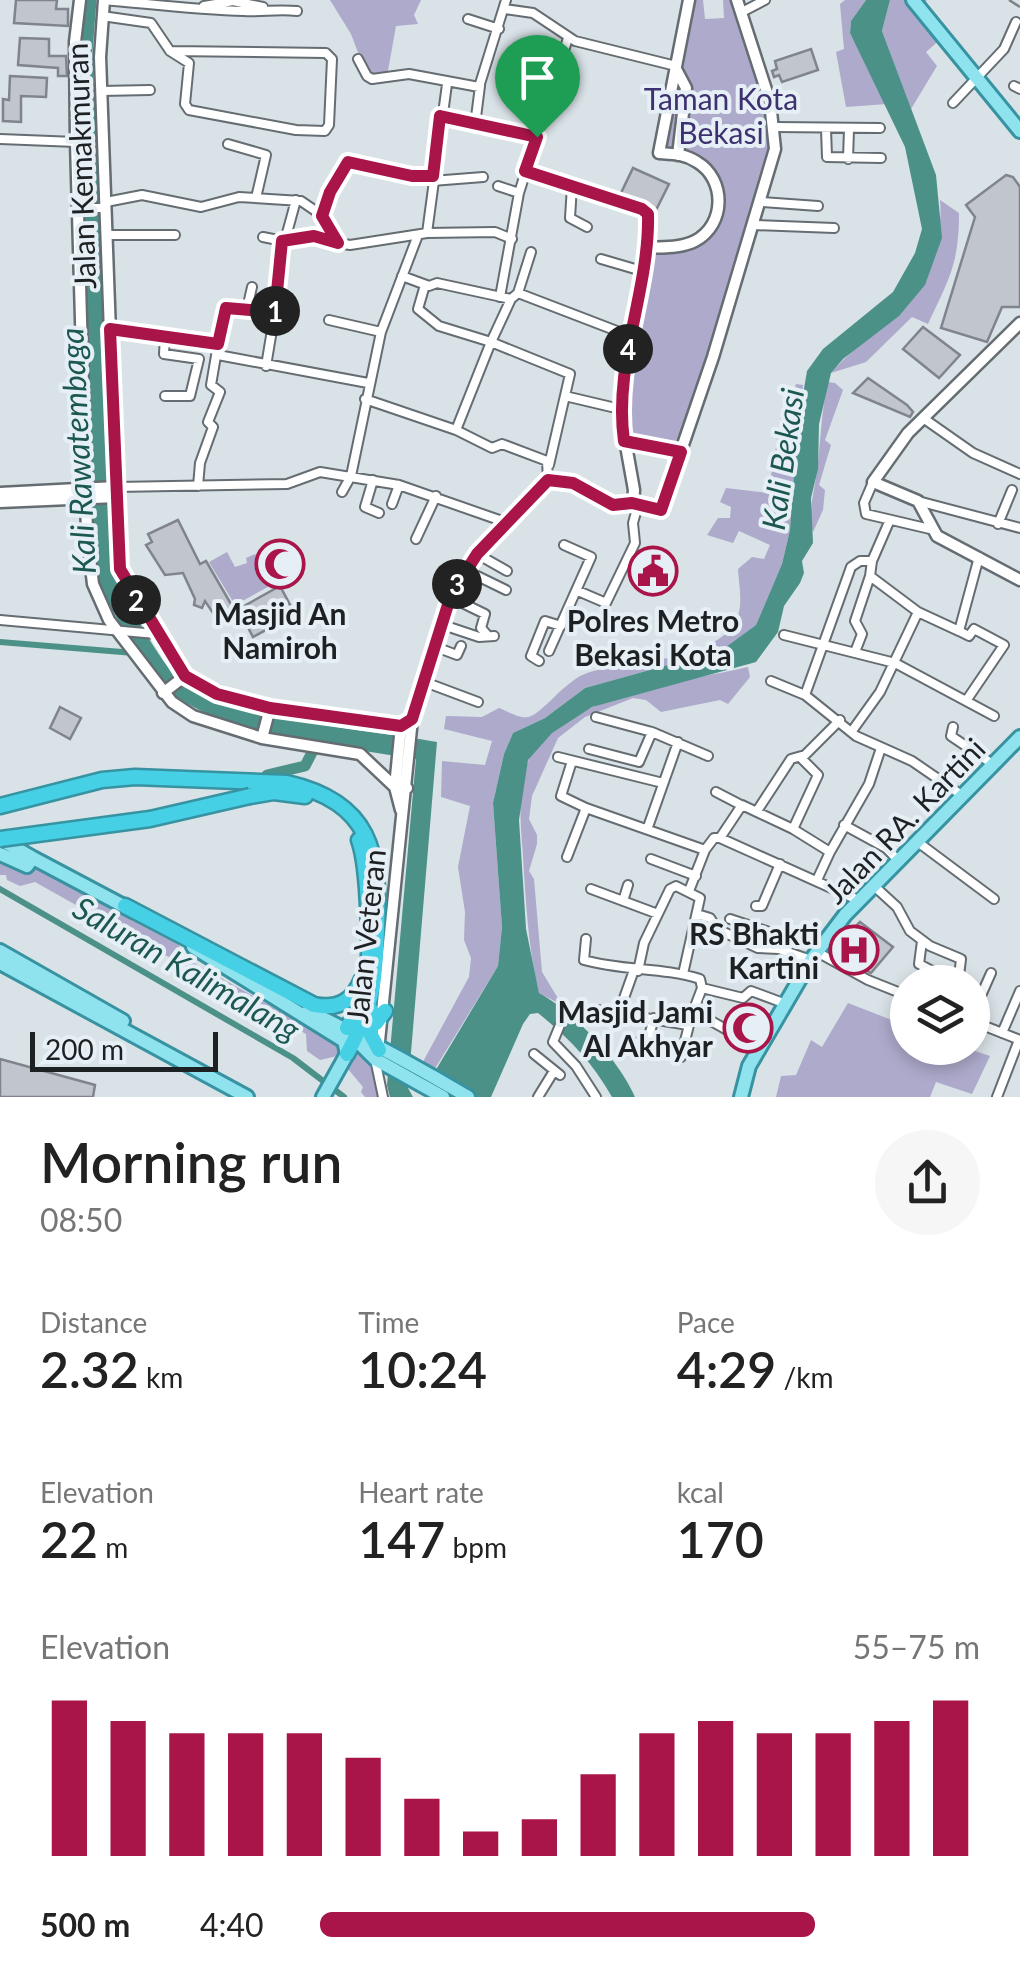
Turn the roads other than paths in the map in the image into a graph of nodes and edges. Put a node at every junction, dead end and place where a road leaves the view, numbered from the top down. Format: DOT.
graph roads {
  1 [pos="80,0"];
  2 [pos="104,0"];
  3 [pos="688,0"];
  4 [pos="737,0"];
  5 [pos="765,0"];
  6 [pos="913,0"];
  7 [pos="506,5"];
  8 [pos="298,11"];
  9 [pos="742,12"];
  10 [pos="102,16"];
  11 [pos="468,19"];
  12 [pos="1016,22"];
  13 [pos="499,29"];
  14 [pos="568,38"];
  15 [pos="170,51"];
  16 [pos="358,59"];
  17 [pos="676,67"];
  18 [pos="976,76"];
  19 [pos="447,84"];
  20 [pos="480,86"];
  21 [pos="150,90"];
  22 [pos="100,91"];
  23 [pos="952,103"];
  24 [pos="440,116"];
  25 [pos="479,122"];
  26 [pos="775,128"];
  27 [pos="880,128"];
  28 [pos="826,129"];
  29 [pos="849,129"];
  30 [pos="1020,131"];
  31 [pos="537,137"];
  32 [pos="0,139"];
  33 [pos="76,142"];
  34 [pos="228,144"];
  35 [pos="678,154"];
  36 [pos="881,158"];
  37 [pos="848,159"];
  38 [pos="525,171"];
  39 [pos="483,177"];
  40 [pos="433,179"];
  41 [pos="498,186"];
  42 [pos="572,186"];
  43 [pos="519,193"];
  44 [pos="256,198"];
  45 [pos="296,200"];
  46 [pos="761,202"];
  47 [pos="105,206"];
  48 [pos="818,206"];
  49 [pos="80,208"];
  50 [pos="322,216"];
  51 [pos="754,225"];
  52 [pos="587,228"];
  53 [pos="834,228"];
  54 [pos="422,234"];
  55 [pos="108,235"];
  56 [pos="175,235"];
  57 [pos="285,237"];
  58 [pos="263,238"];
  59 [pos="512,239"];
  60 [pos="338,243"];
  61 [pos="648,248"];
  62 [pos="531,252"];
  63 [pos="601,259"];
  64 [pos="642,271"];
  65 [pos="402,276"];
  66 [pos="425,285"];
  67 [pos="252,287"];
  68 [pos="514,296"];
  69 [pos="500,297"];
  70 [pos="247,309"];
  71 [pos="275,312"];
  72 [pos="330,320"];
  73 [pos="1020,323"];
  74 [pos="110,329"];
  75 [pos="381,332"];
  76 [pos="165,336"];
  77 [pos="630,336"];
  78 [pos="491,342"];
  79 [pos="218,344"];
  80 [pos="218,356"];
  81 [pos="266,366"];
  82 [pos="368,382"];
  83 [pos="165,396"];
  84 [pos="565,396"];
  85 [pos="365,399"];
  86 [pos="620,409"];
  87 [pos="923,418"];
  88 [pos="456,430"];
  89 [pos="624,441"];
  90 [pos="681,452"];
  91 [pos="549,466"];
  92 [pos="1020,474"];
  93 [pos="351,476"];
  94 [pos="372,480"];
  95 [pos="548,480"];
  96 [pos="874,482"];
  97 [pos="399,485"];
  98 [pos="198,486"];
  99 [pos="1012,490"];
  100 [pos="342,492"];
  101 [pos="0,493"];
  102 [pos="113,493"];
  103 [pos="90,494"];
  104 [pos="436,496"];
  105 [pos="13,497"];
  106 [pos="918,501"];
  107 [pos="0,502"];
  108 [pos="392,504"];
  109 [pos="636,504"];
  110 [pos="379,512"];
  111 [pos="505,522"];
  112 [pos="888,522"];
  113 [pos="998,524"];
  114 [pos="930,529"];
  115 [pos="1019,531"];
  116 [pos="416,539"];
  117 [pos="564,544"];
  118 [pos="477,554"];
  119 [pos="979,558"];
  120 [pos="872,561"];
  121 [pos="466,570"];
  122 [pos="507,570"];
  123 [pos="870,576"];
  124 [pos="1020,580"];
  125 [pos="506,590"];
  126 [pos="578,591"];
  127 [pos="450,597"];
  128 [pos="918,612"];
  129 [pos="0,620"];
  130 [pos="440,624"];
  131 [pos="561,626"];
  132 [pos="959,631"];
  133 [pos="153,634"];
  134 [pos="784,635"];
  135 [pos="123,637"];
  136 [pos="433,646"];
  137 [pos="461,646"];
  138 [pos="824,646"];
  139 [pos="549,651"];
  140 [pos="856,652"];
  141 [pos="539,661"];
  142 [pos="895,663"];
  143 [pos="183,678"];
  144 [pos="771,681"];
  145 [pos="422,683"];
  146 [pos="165,692"];
  147 [pos="805,695"];
  148 [pos="966,701"];
  149 [pos="478,702"];
  150 [pos="270,709"];
  151 [pos="596,716"];
  152 [pos="994,716"];
  153 [pos="840,720"];
  154 [pos="953,727"];
  155 [pos="407,728"];
  156 [pos="852,731"];
  157 [pos="652,732"];
  158 [pos="262,736"];
  159 [pos="1020,737"];
  160 [pos="678,742"];
  161 [pos="881,748"];
  162 [pos="589,749"];
  163 [pos="708,756"];
  164 [pos="558,757"];
  165 [pos="801,758"];
  166 [pos="572,761"];
  167 [pos="642,762"];
  168 [pos="994,765"];
  169 [pos="639,777"];
  170 [pos="398,783"];
  171 [pos="663,783"];
  172 [pos="716,792"];
  173 [pos="962,795"];
  174 [pos="741,805"];
  175 [pos="0,806"];
  176 [pos="586,808"];
  177 [pos="757,812"];
  178 [pos="844,825"];
  179 [pos="648,827"];
  180 [pos="794,829"];
  181 [pos="717,838"];
  182 [pos="0,839"];
  183 [pos="919,843"];
  184 [pos="705,850"];
  185 [pos="830,852"];
  186 [pos="0,854"];
  187 [pos="567,856"];
  188 [pos="33,858"];
  189 [pos="651,859"];
  190 [pos="899,861"];
  191 [pos="780,864"];
  192 [pos="696,876"];
  193 [pos="817,880"];
  194 [pos="628,885"];
  195 [pos="874,885"];
  196 [pos="591,889"];
  197 [pos="690,890"];
  198 [pos="994,899"];
  199 [pos="858,900"];
  200 [pos="623,901"];
  201 [pos="126,906"];
  202 [pos="756,906"];
  203 [pos="658,914"];
  204 [pos="697,914"];
  205 [pos="730,919"];
  206 [pos="586,939"];
  207 [pos="922,941"];
  208 [pos="778,949"];
  209 [pos="198,950"];
  210 [pos="0,951"];
  211 [pos="366,953"];
  212 [pos="814,956"];
  213 [pos="0,964"];
  214 [pos="636,971"];
  215 [pos="683,974"];
  216 [pos="702,988"];
  217 [pos="890,989"];
  218 [pos="1020,991"];
  219 [pos="786,1004"];
  220 [pos="597,1010"];
  221 [pos="376,1011"];
  222 [pos="619,1012"];
  223 [pos="654,1018"];
  224 [pos="691,1020"];
  225 [pos="560,1025"];
  226 [pos="990,1027"];
  227 [pos="1002,1033"];
  228 [pos="1020,1040"];
  229 [pos="352,1043"];
  230 [pos="759,1048"];
  231 [pos="534,1054"];
  232 [pos="381,1057"];
  233 [pos="423,1078"];
  234 [pos="742,1092"];
  235 [pos="243,1095"];
  236 [pos="324,1097"];
  237 [pos="383,1097"];
  238 [pos="444,1097"];
  239 [pos="468,1097"];
  240 [pos="538,1097"];
  241 [pos="596,1097"];
  242 [pos="997,1097"];
  1 -- 33 [label="street"];
  2 -- 8 [label="street"];
  2 -- 10 [label="street, Jalan Kemakmuran"];
  3 -- 17 [label="street"];
  4 -- 9 [label="street"];
  5 -- 9 [label="street"];
  6 -- 18 [label="main road"];
  7 -- 13 [label="street"];
  7 -- 14 [label="street"];
  9 -- 26 [label="street"];
  10 -- 15 [label="street"];
  10 -- 22 [label="street, Jalan Kemakmuran"];
  11 -- 13 [label="street"];
  12 -- 18 [label="street"];
  13 -- 20 [label="street"];
  14 -- 17 [label="street"];
  14 -- 31 [label="street"];
  15 -- 15 [label="street"];
  16 -- 19 [label="street"];
  17 -- 35 [label="street"];
  17 -- 35 [label="street"];
  18 -- 23 [label="street"];
  18 -- 30 [label="main road"];
  19 -- 20 [label="street"];
  19 -- 24 [label="street"];
  20 -- 25 [label="street"];
  21 -- 22 [label="street"];
  22 -- 47 [label="street, Jalan Kemakmuran"];
  24 -- 25 [label="street"];
  24 -- 40 [label="street"];
  25 -- 31 [label="street"];
  26 -- 28 [label="street"];
  26 -- 46 [label="street"];
  27 -- 29 [label="street"];
  28 -- 29 [label="street"];
  28 -- 37 [label="street"];
  29 -- 37 [label="street"];
  31 -- 38 [label="street"];
  32 -- 33 [label="street"];
  33 -- 49 [label="street"];
  34 -- 44 [label="street"];
  35 -- 61 [label="street"];
  36 -- 37 [label="street"];
  38 -- 42 [label="street"];
  38 -- 43 [label="street"];
  39 -- 40 [label="street"];
  40 -- 50 [label="street"];
  40 -- 54 [label="street"];
  41 -- 43 [label="street"];
  42 -- 52 [label="street"];
  42 -- 61 [label="street"];
  43 -- 59 [label="street"];
  44 -- 45 [label="street"];
  44 -- 47 [label="street"];
  45 -- 50 [label="street"];
  45 -- 57 [label="street"];
  46 -- 48 [label="street"];
  46 -- 51 [label="street"];
  47 -- 49 [label="street"];
  47 -- 55 [label="street, Jalan Kemakmuran"];
  49 -- 103 [label="street"];
  50 -- 60 [label="street"];
  51 -- 53 [label="street"];
  51 -- 90 [label="street"];
  54 -- 59 [label="street"];
  54 -- 60 [label="street"];
  54 -- 65 [label="street"];
  55 -- 56 [label="street"];
  55 -- 74 [label="street, Jalan Kemakmuran"];
  57 -- 58 [label="street"];
  57 -- 60 [label="street"];
  57 -- 71 [label="street"];
  59 -- 69 [label="street"];
  61 -- 64 [label="street"];
  62 -- 68 [label="street"];
  63 -- 64 [label="street"];
  64 -- 77 [label="street"];
  65 -- 66 [label="street"];
  65 -- 75 [label="street"];
  66 -- 69 [label="street"];
  66 -- 78 [label="street"];
  67 -- 70 [label="street"];
  68 -- 69 [label="street"];
  68 -- 77 [label="street"];
  68 -- 78 [label="street"];
  70 -- 71 [label="street"];
  70 -- 79 [label="street"];
  71 -- 81 [label="street"];
  72 -- 75 [label="street"];
  73 -- 87 [label="street"];
  74 -- 76 [label="street"];
  74 -- 102 [label="street, Jalan Kemakmuran"];
  75 -- 82 [label="street"];
  76 -- 79 [label="street"];
  76 -- 83 [label="street"];
  77 -- 86 [label="street"];
  78 -- 84 [label="street"];
  78 -- 88 [label="street"];
  79 -- 80 [label="street"];
  80 -- 81 [label="street"];
  80 -- 98 [label="street"];
  81 -- 82 [label="street"];
  82 -- 85 [label="street"];
  84 -- 86 [label="street"];
  84 -- 91 [label="street"];
  85 -- 88 [label="street"];
  85 -- 93 [label="street"];
  86 -- 89 [label="street"];
  87 -- 92 [label="street"];
  87 -- 96 [label="street"];
  88 -- 91 [label="street"];
  89 -- 90 [label="street"];
  89 -- 109 [label="street"];
  90 -- 109 [label="street"];
  91 -- 95 [label="street"];
  93 -- 94 [label="street"];
  93 -- 98 [label="street"];
  93 -- 100 [label="street"];
  94 -- 97 [label="street"];
  94 -- 110 [label="street"];
  95 -- 109 [label="street"];
  95 -- 111 [label="street, Jalan Veteran"];
  96 -- 106 [label="street"];
  96 -- 112 [label="street"];
  97 -- 104 [label="street"];
  97 -- 108 [label="street"];
  98 -- 102 [label="street"];
  99 -- 113 [label="street"];
  101 -- 105 [label="street"];
  102 -- 103 [label="street"];
  102 -- 133 [label="street, Jalan Kemakmuran"];
  103 -- 105 [label="street"];
  103 -- 135 [label="street"];
  104 -- 111 [label="street"];
  104 -- 116 [label="street"];
  105 -- 107 [label="street"];
  106 -- 113 [label="street"];
  106 -- 114 [label="street"];
  109 -- 126 [label="street"];
  111 -- 118 [label="street, Jalan Veteran"];
  112 -- 114 [label="street"];
  112 -- 120 [label="street"];
  113 -- 115 [label="street"];
  114 -- 119 [label="street"];
  117 -- 126 [label="street"];
  118 -- 121 [label="street, Jalan Veteran"];
  118 -- 122 [label="street"];
  119 -- 124 [label="street"];
  119 -- 132 [label="street"];
  120 -- 123 [label="street"];
  120 -- 138 [label="street"];
  121 -- 125 [label="street"];
  121 -- 127 [label="street, Jalan Veteran"];
  123 -- 128 [label="street"];
  123 -- 140 [label="street"];
  126 -- 131 [label="street"];
  127 -- 130 [label="street, Jalan Veteran"];
  127 -- 130 [label="street"];
  128 -- 132 [label="street"];
  128 -- 142 [label="street"];
  129 -- 135 [label="street"];
  130 -- 136 [label="street, Jalan Veteran"];
  131 -- 139 [label="street"];
  131 -- 141 [label="street"];
  132 -- 148 [label="street"];
  133 -- 135 [label="street"];
  133 -- 143 [label="street, Jalan Kemakmuran"];
  134 -- 138 [label="street"];
  135 -- 146 [label="street"];
  136 -- 137 [label="street"];
  136 -- 145 [label="street, Jalan Veteran"];
  138 -- 140 [label="street"];
  138 -- 147 [label="street"];
  140 -- 142 [label="street"];
  142 -- 148 [label="street"];
  142 -- 156 [label="street"];
  143 -- 146 [label="street"];
  143 -- 150 [label="street, Jalan Kemakmuran"];
  144 -- 147 [label="street"];
  145 -- 149 [label="street"];
  145 -- 155 [label="street, Jalan Veteran"];
  146 -- 158 [label="street"];
  147 -- 153 [label="street"];
  148 -- 152 [label="street"];
  150 -- 155 [label="street, Jalan Kemakmuran"];
  150 -- 158 [label="street"];
  151 -- 157 [label="street"];
  153 -- 156 [label="street"];
  153 -- 165 [label="street"];
  154 -- 168 [label="street"];
  155 -- 170 [label="street, Jalan Veteran"];
  156 -- 161 [label="street"];
  157 -- 160 [label="street"];
  157 -- 167 [label="street"];
  158 -- 170 [label="street"];
  159 -- 168 [label="main road, Jalan RA. Kartini"];
  160 -- 163 [label="street"];
  160 -- 171 [label="street"];
  161 -- 173 [label="street"];
  161 -- 178 [label="street"];
  162 -- 167 [label="street"];
  164 -- 166 [label="street"];
  165 -- 177 [label="street"];
  165 -- 180 [label="street"];
  166 -- 169 [label="street"];
  166 -- 176 [label="street"];
  167 -- 169 [label="street"];
  168 -- 173 [label="main road, Jalan RA. Kartini"];
  169 -- 171 [label="street"];
  170 -- 221 [label="street, Jalan Veteran"];
  171 -- 179 [label="street"];
  172 -- 174 [label="street"];
  173 -- 183 [label="main road, Jalan RA. Kartini"];
  174 -- 177 [label="street"];
  174 -- 181 [label="street"];
  175 -- 221 [label="highway"];
  176 -- 179 [label="street"];
  176 -- 187 [label="street"];
  177 -- 180 [label="street"];
  178 -- 185 [label="street"];
  178 -- 190 [label="street"];
  179 -- 184 [label="street"];
  180 -- 185 [label="street"];
  181 -- 184 [label="street"];
  181 -- 191 [label="street"];
  182 -- 188 [label="main road"];
  182 -- 211 [label="highway, bridge"];
  183 -- 190 [label="main road, Jalan RA. Kartini"];
  183 -- 198 [label="street"];
  184 -- 192 [label="street"];
  185 -- 193 [label="street"];
  186 -- 188 [label="main road"];
  188 -- 201 [label="main road"];
  189 -- 192 [label="street"];
  190 -- 195 [label="main road, Jalan RA. Kartini"];
  191 -- 193 [label="street"];
  191 -- 202 [label="street"];
  192 -- 197 [label="street"];
  193 -- 199 [label="street"];
  194 -- 200 [label="street"];
  195 -- 199 [label="main road, Jalan RA. Kartini"];
  195 -- 207 [label="street"];
  196 -- 200 [label="street"];
  197 -- 203 [label="street"];
  197 -- 204 [label="street"];
  199 -- 212 [label="main road, Jalan RA. Kartini"];
  200 -- 203 [label="street"];
  201 -- 209 [label="main road"];
  201 -- 211 [label="highway"];
  203 -- 214 [label="street"];
  204 -- 208 [label="street"];
  204 -- 215 [label="street"];
  205 -- 208 [label="street"];
  206 -- 214 [label="street"];
  207 -- 207 [label="street"];
  208 -- 212 [label="street"];
  209 -- 229 [label="main road"];
  209 -- 229 [label="main road"];
  210 -- 235 [label="main road"];
  211 -- 229 [label="highway"];
  212 -- 217 [label="street"];
  212 -- 219 [label="main road, Jalan RA. Kartini"];
  213 -- 235 [label="main road"];
  214 -- 215 [label="street"];
  214 -- 222 [label="street"];
  215 -- 216 [label="street"];
  216 -- 219 [label="street"];
  216 -- 224 [label="street"];
  218 -- 227 [label="street"];
  219 -- 230 [label="main road, Jalan RA. Kartini"];
  220 -- 222 [label="street"];
  221 -- 229 [label="highway"];
  221 -- 232 [label="highway"];
  222 -- 223 [label="street"];
  223 -- 224 [label="street"];
  223 -- 224 [label="street"];
  224 -- 230 [label="street"];
  225 -- 241 [label="street"];
  226 -- 227 [label="street"];
  227 -- 228 [label="street"];
  228 -- 242 [label="street"];
  229 -- 232 [label="main road"];
  229 -- 236 [label="main road"];
  230 -- 234 [label="main road, Jalan RA. Kartini"];
  231 -- 240 [label="street"];
  232 -- 233 [label="main road"];
  232 -- 237 [label="street"];
  233 -- 238 [label="main road"];
  233 -- 239 [label="main road"];
}
